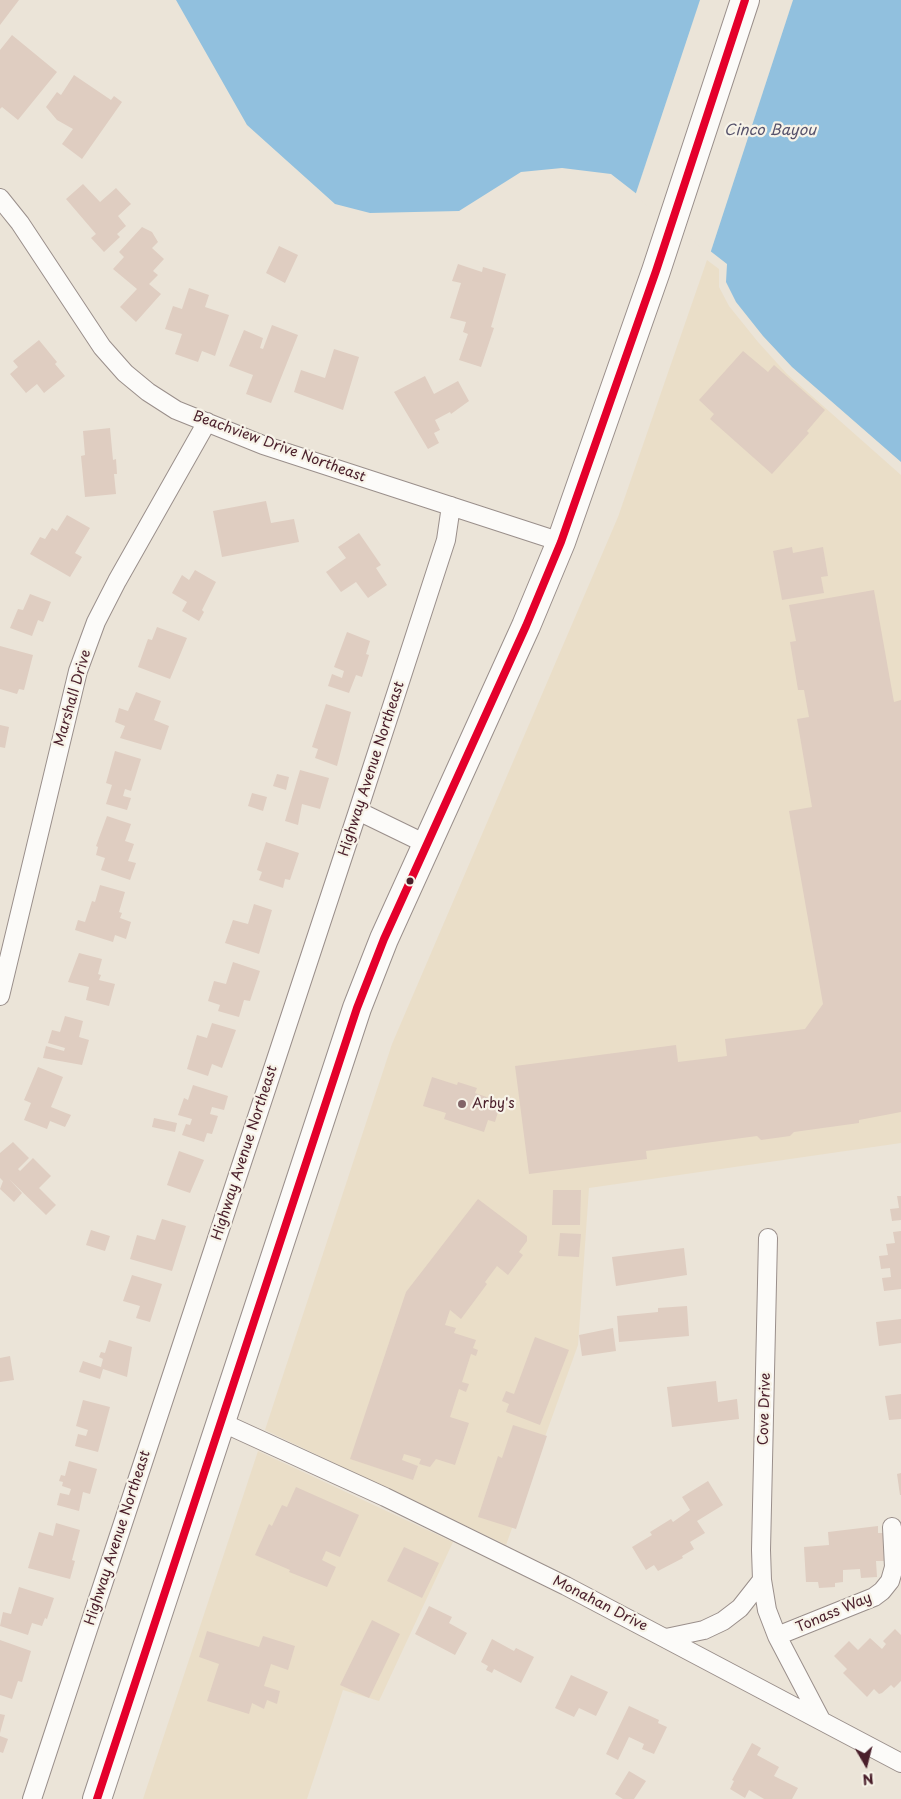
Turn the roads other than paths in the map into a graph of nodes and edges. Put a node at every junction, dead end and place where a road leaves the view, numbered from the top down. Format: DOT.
graph roads {
  1 [pos="745,0"];
  2 [pos="0,198"];
  3 [pos="207,422"];
  4 [pos="451,506"];
  5 [pos="561,542"];
  6 [pos="358,811"];
  7 [pos="426,844"];
  8 [pos="0,996"];
  9 [pos="768,1238"];
  10 [pos="221,1422"];
  11 [pos="892,1526"];
  12 [pos="762,1580"];
  13 [pos="777,1636"];
  14 [pos="666,1638"];
  15 [pos="821,1720"];
  16 [pos="901,1763"];
  17 [pos="32,1799"];
  18 [pos="97,1799"];
  1 -- 5 [label="highway"];
  2 -- 3 [label="street, Beachview Drive Northeast"];
  3 -- 4 [label="street, Beachview Drive Northeast"];
  3 -- 8 [label="street, Marshall Drive"];
  4 -- 5 [label="street, Beachview Drive Northeast"];
  4 -- 6 [label="street, Highway Avenue Northeast"];
  5 -- 7 [label="highway"];
  6 -- 7 [label="street"];
  6 -- 17 [label="street, Highway Avenue Northeast"];
  7 -- 10 [label="highway"];
  9 -- 12 [label="street, Cove Drive"];
  10 -- 14 [label="street, Monahan Drive"];
  10 -- 18 [label="highway"];
  11 -- 13 [label="street, Tonass Way"];
  12 -- 13 [label="street, Cove Drive"];
  12 -- 14 [label="street"];
  13 -- 15 [label="street, Cove Drive"];
  14 -- 15 [label="street, Monahan Drive"];
  15 -- 16 [label="street, Monahan Drive"];
}
